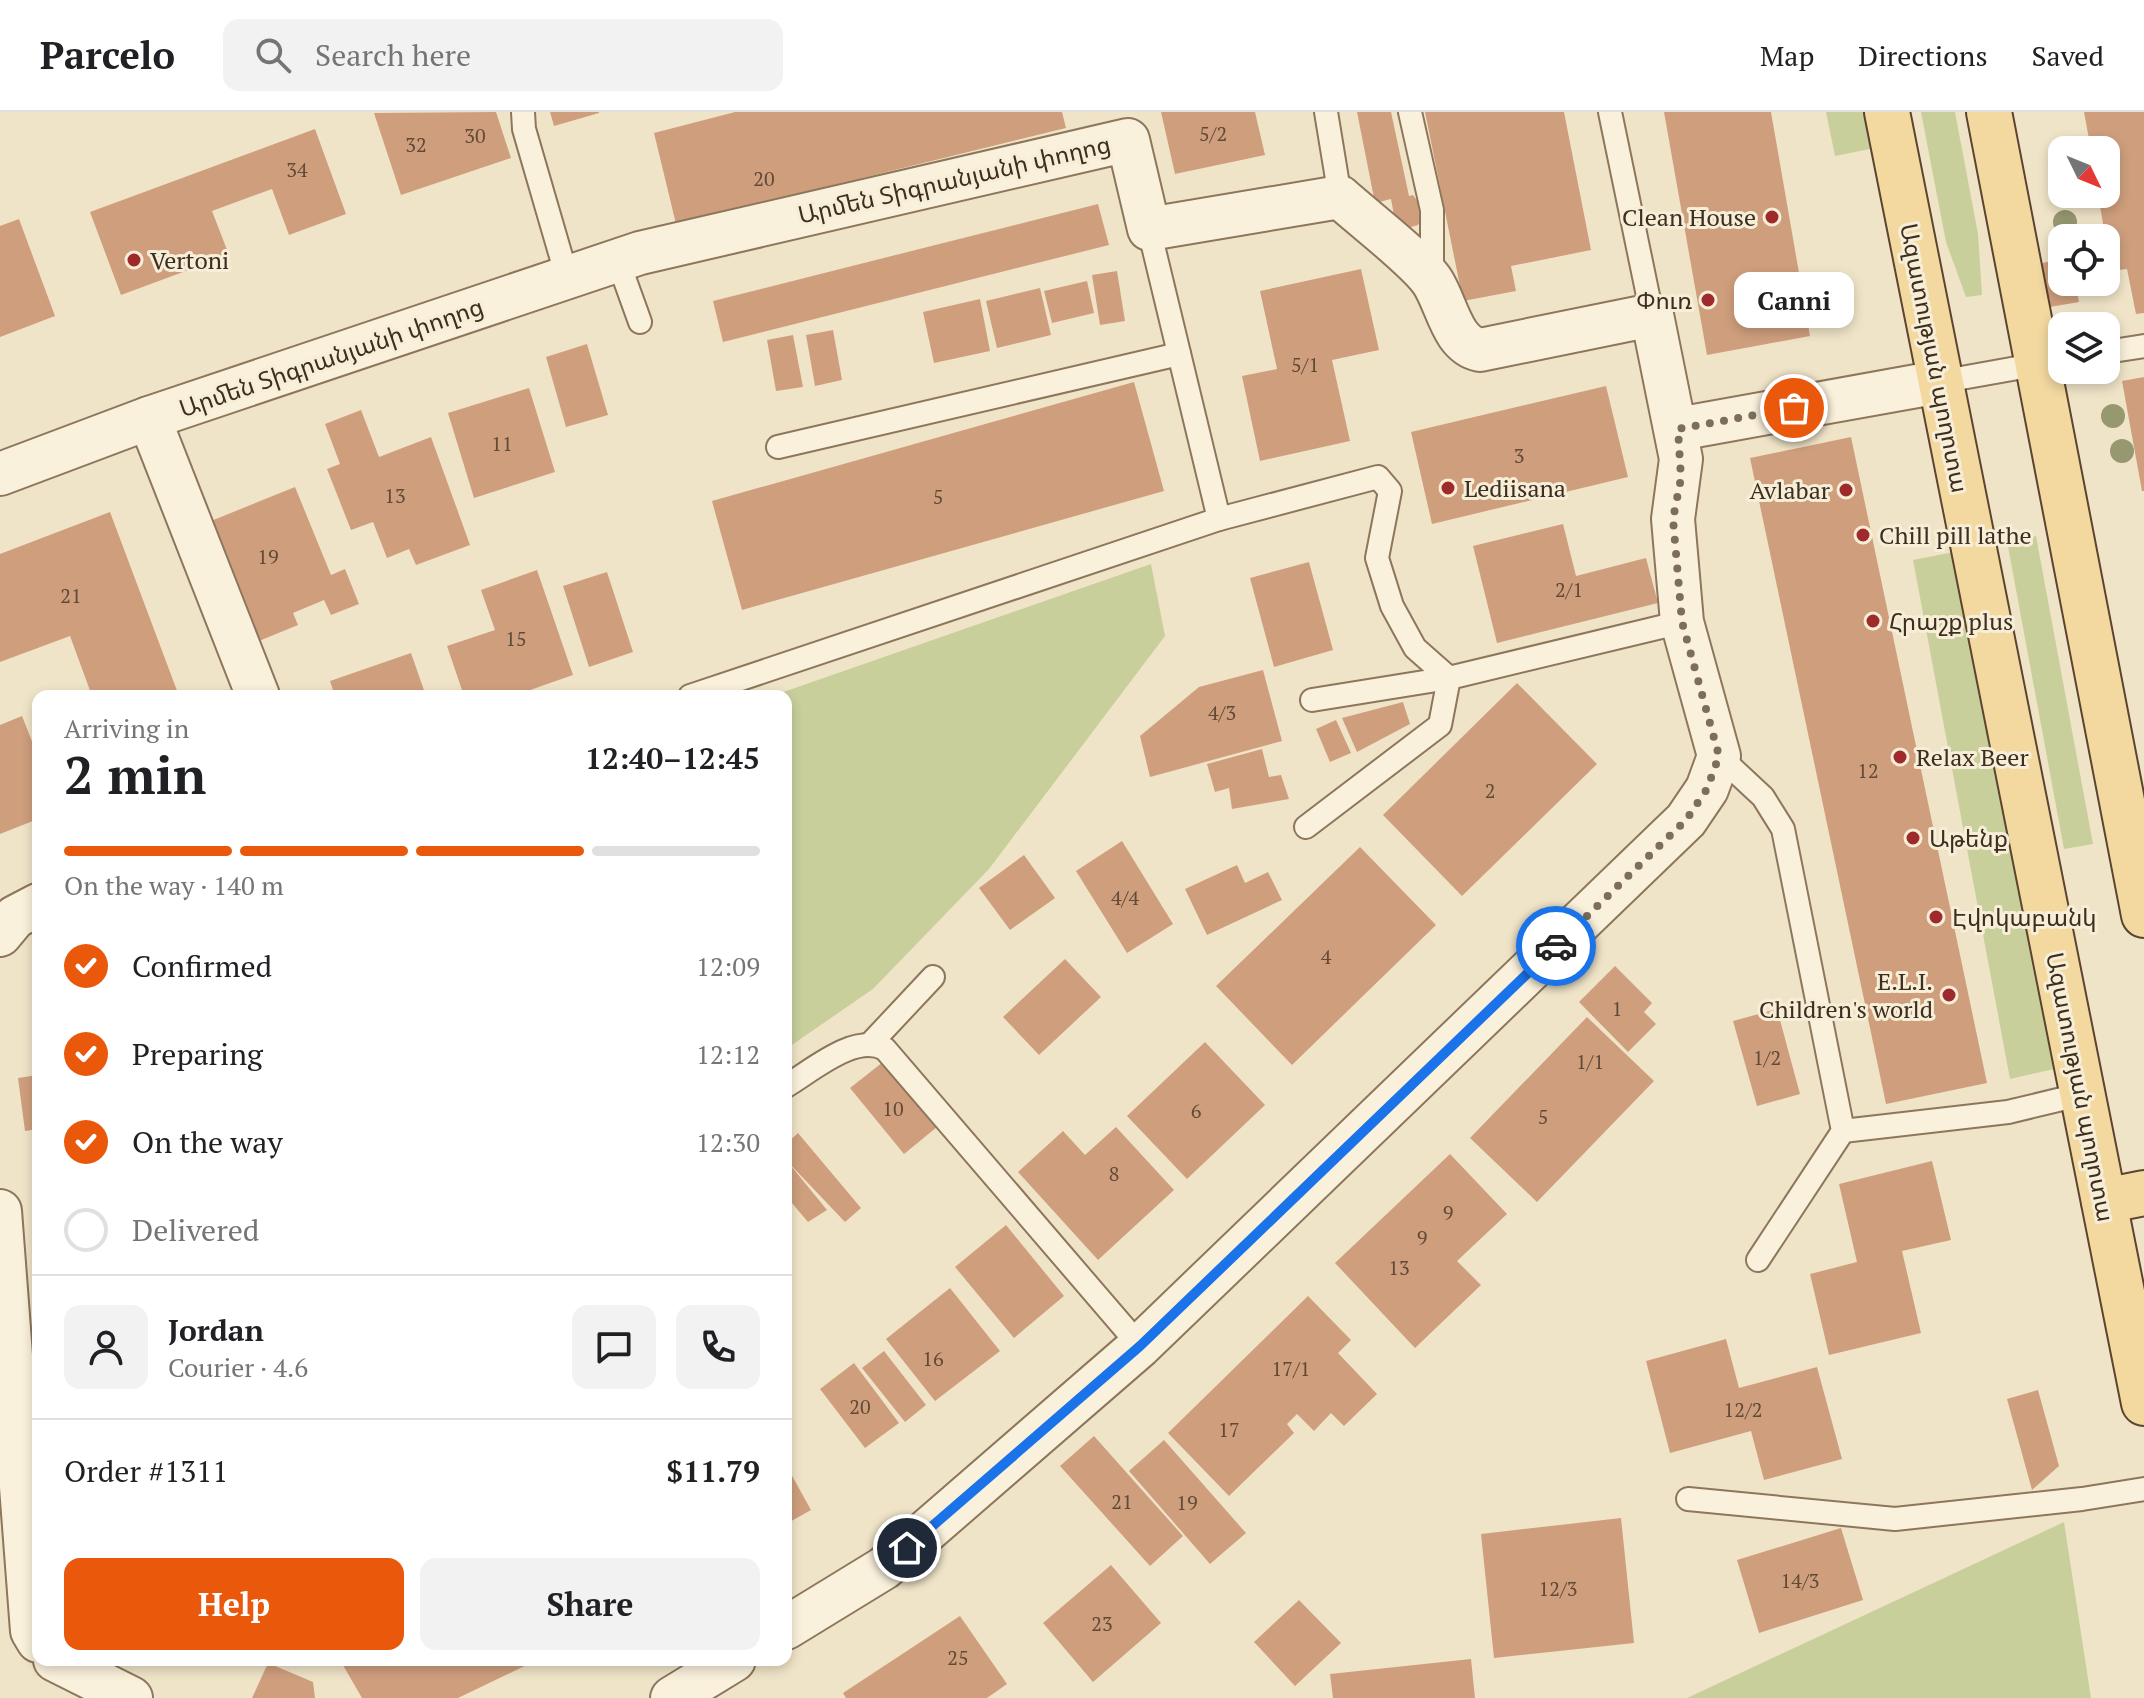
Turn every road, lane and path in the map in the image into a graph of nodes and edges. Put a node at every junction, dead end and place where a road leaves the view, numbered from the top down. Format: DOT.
graph roads {
  1 [pos="1326,112"];
  2 [pos="1410,112"];
  3 [pos="1610,112"];
  4 [pos="1887,112"];
  5 [pos="1989,112"];
  6 [pos="520,118"];
  7 [pos="1125,126"];
  8 [pos="1340,197"];
  9 [pos="1149,229"];
  10 [pos="618,261"];
  11 [pos="567,277"];
  12 [pos="1432,280"];
  13 [pos="1652,315"];
  14 [pos="640,322"];
  15 [pos="2144,346"];
  16 [pos="2120,350"];
  17 [pos="1179,354"];
  18 [pos="2048,354"];
  19 [pos="2048,362"];
  20 [pos="1939,382"];
  21 [pos="2054,384"];
  22 [pos="149,418"];
  23 [pos="1678,429"];
  24 [pos="778,447"];
  25 [pos="0,474"];
  26 [pos="1219,519"];
  27 [pos="1682,622"];
  28 [pos="1449,678"];
  29 [pos="256,690"];
  30 [pos="708,690"];
  31 [pos="1312,700"];
  32 [pos="1719,756"];
  33 [pos="1306,827"];
  34 [pos="32,908"];
  35 [pos="2144,915"];
  36 [pos="0,935"];
  37 [pos="933,977"];
  38 [pos="872,1042"];
  39 [pos="792,1082"];
  40 [pos="2083,1094"];
  41 [pos="1843,1131"];
  42 [pos="2124,1197"];
  43 [pos="0,1211"];
  44 [pos="1758,1260"];
  45 [pos="1140,1346"];
  46 [pos="2144,1403"];
  47 [pos="2144,1489"];
  48 [pos="1688,1499"];
  49 [pos="792,1624"];
  50 [pos="32,1631"];
  51 [pos="67,1666"];
  52 [pos="724,1666"];
  53 [pos="131,1698"];
  54 [pos="672,1698"];
  1 -- 8 [label="lane"];
  2 -- 12 [label="lane"];
  3 -- 13 [label="lane"];
  4 -- 20 [label="main road, Ազատության պողոտա"];
  5 -- 18 [label="main road"];
  6 -- 11 [label="lane"];
  7 -- 9 [label="street, Արմեն Տիգրանյանի փողոց"];
  7 -- 10 [label="street, Արմեն Տիգրանյանի փողոց"];
  8 -- 9 [label="street"];
  8 -- 12 [label="street"];
  9 -- 17 [label="lane"];
  10 -- 11 [label="street, Արմեն Տիգրանյանի փողոց"];
  10 -- 14 [label="lane"];
  11 -- 22 [label="street, Արմեն Տիգրանյանի փողոց"];
  12 -- 13 [label="street"];
  13 -- 23 [label="street"];
  15 -- 16 [label="lane"];
  17 -- 24 [label="lane"];
  17 -- 26 [label="lane"];
  19 -- 20 [label="lane"];
  20 -- 23 [label="street"];
  20 -- 40 [label="main road, Ազատության պողոտա"];
  21 -- 35 [label="main road"];
  22 -- 25 [label="street, Արմեն Տիգրանյանի փողոց"];
  22 -- 29 [label="street"];
  23 -- 27 [label="street"];
  26 -- 28 [label="lane"];
  26 -- 30 [label="lane"];
  27 -- 28 [label="lane"];
  27 -- 32 [label="street"];
  28 -- 31 [label="lane"];
  28 -- 33 [label="lane"];
  32 -- 41 [label="lane"];
  32 -- 45 [label="street"];
  34 -- 36 [label="street"];
  37 -- 38 [label="lane"];
  38 -- 39 [label="lane"];
  38 -- 45 [label="lane"];
  40 -- 41 [label="lane"];
  40 -- 42 [label="main road, Ազատության պողոտա"];
  41 -- 44 [label="lane"];
  42 -- 46 [label="main road, Ազատության պողոտա"];
  43 -- 50 [label="street"];
  45 -- 49 [label="street"];
  47 -- 48 [label="lane"];
  51 -- 53 [label="street"];
  52 -- 54 [label="street"];
}
